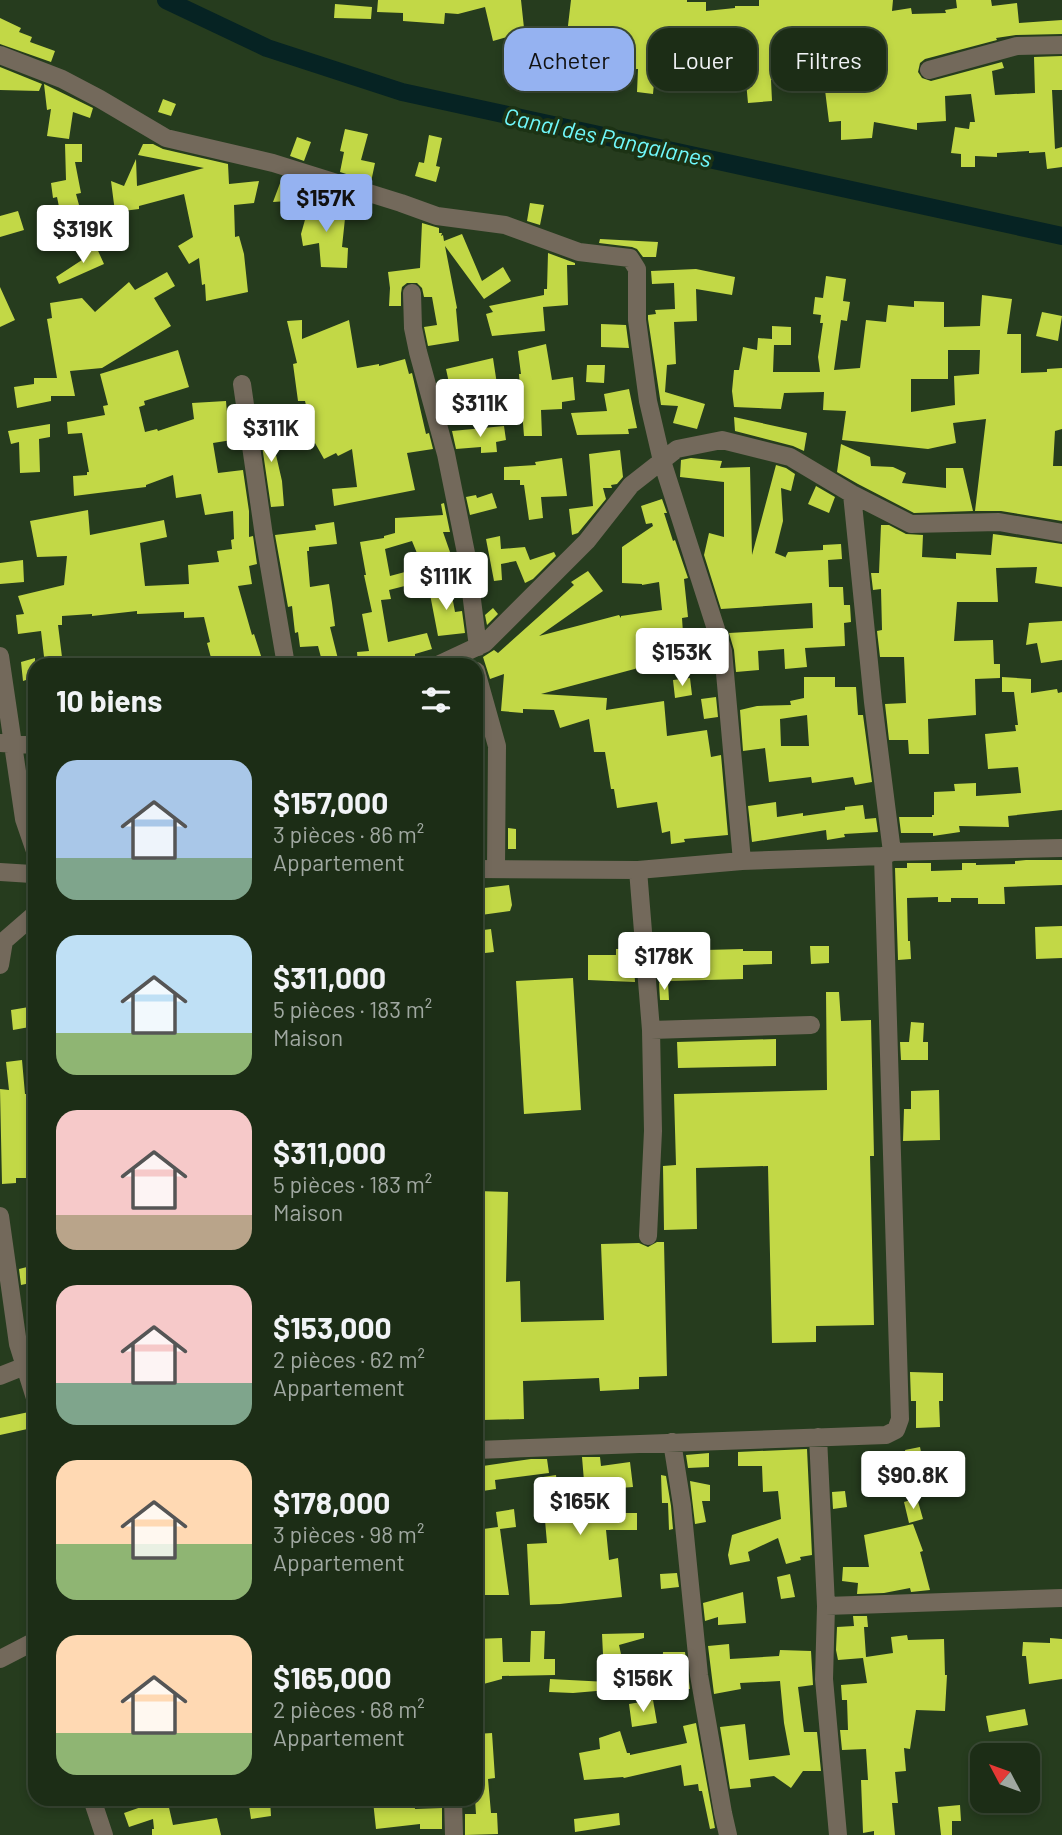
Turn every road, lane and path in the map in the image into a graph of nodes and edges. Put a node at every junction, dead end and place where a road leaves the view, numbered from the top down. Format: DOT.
graph roads {
  1 [pos="1062,45"];
  2 [pos="0,55"];
  3 [pos="929,70"];
  4 [pos="412,293"];
  5 [pos="242,384"];
  6 [pos="662,461"];
  7 [pos="852,494"];
  8 [pos="1062,533"];
  9 [pos="474,654"];
  10 [pos="0,656"];
  11 [pos="285,658"];
  12 [pos="483,696"];
  13 [pos="7,744"];
  14 [pos="28,745"];
  15 [pos="28,831"];
  16 [pos="1062,848"];
  17 [pos="887,854"];
  18 [pos="742,860"];
  19 [pos="496,868"];
  20 [pos="483,869"];
  21 [pos="638,870"];
  22 [pos="0,872"];
  23 [pos="28,874"];
  24 [pos="28,920"];
  25 [pos="0,965"];
  26 [pos="811,1025"];
  27 [pos="651,1030"];
  28 [pos="0,1216"];
  29 [pos="648,1236"];
  30 [pos="25,1366"];
  31 [pos="0,1376"];
  32 [pos="28,1376"];
  33 [pos="818,1437"];
  34 [pos="672,1443"];
  35 [pos="483,1450"];
  36 [pos="1062,1598"];
  37 [pos="826,1606"];
  38 [pos="28,1645"];
  39 [pos="0,1659"];
  40 [pos="94,1806"];
  41 [pos="453,1806"];
  42 [pos="104,1835"];
  43 [pos="454,1835"];
  44 [pos="728,1835"];
  45 [pos="838,1835"];
  1 -- 3 [label="street"];
  2 -- 6 [label="street"];
  4 -- 9 [label="street"];
  5 -- 11 [label="street"];
  6 -- 7 [label="street"];
  6 -- 9 [label="street"];
  6 -- 18 [label="street"];
  7 -- 8 [label="street"];
  7 -- 17 [label="street"];
  10 -- 13 [label="street"];
  12 -- 19 [label="street"];
  13 -- 14 [label="street"];
  13 -- 15 [label="street"];
  16 -- 17 [label="street"];
  17 -- 18 [label="street"];
  17 -- 33 [label="street"];
  18 -- 21 [label="street"];
  19 -- 20 [label="street"];
  19 -- 21 [label="street"];
  21 -- 27 [label="street"];
  22 -- 23 [label="street"];
  24 -- 25 [label="street"];
  26 -- 27 [label="street"];
  27 -- 29 [label="street"];
  28 -- 30 [label="street"];
  30 -- 31 [label="street"];
  30 -- 32 [label="street"];
  33 -- 34 [label="street"];
  33 -- 37 [label="street"];
  34 -- 35 [label="street"];
  34 -- 44 [label="street"];
  36 -- 37 [label="street"];
  37 -- 45 [label="street"];
  38 -- 39 [label="street"];
  40 -- 42 [label="street"];
  41 -- 43 [label="street"];
}
